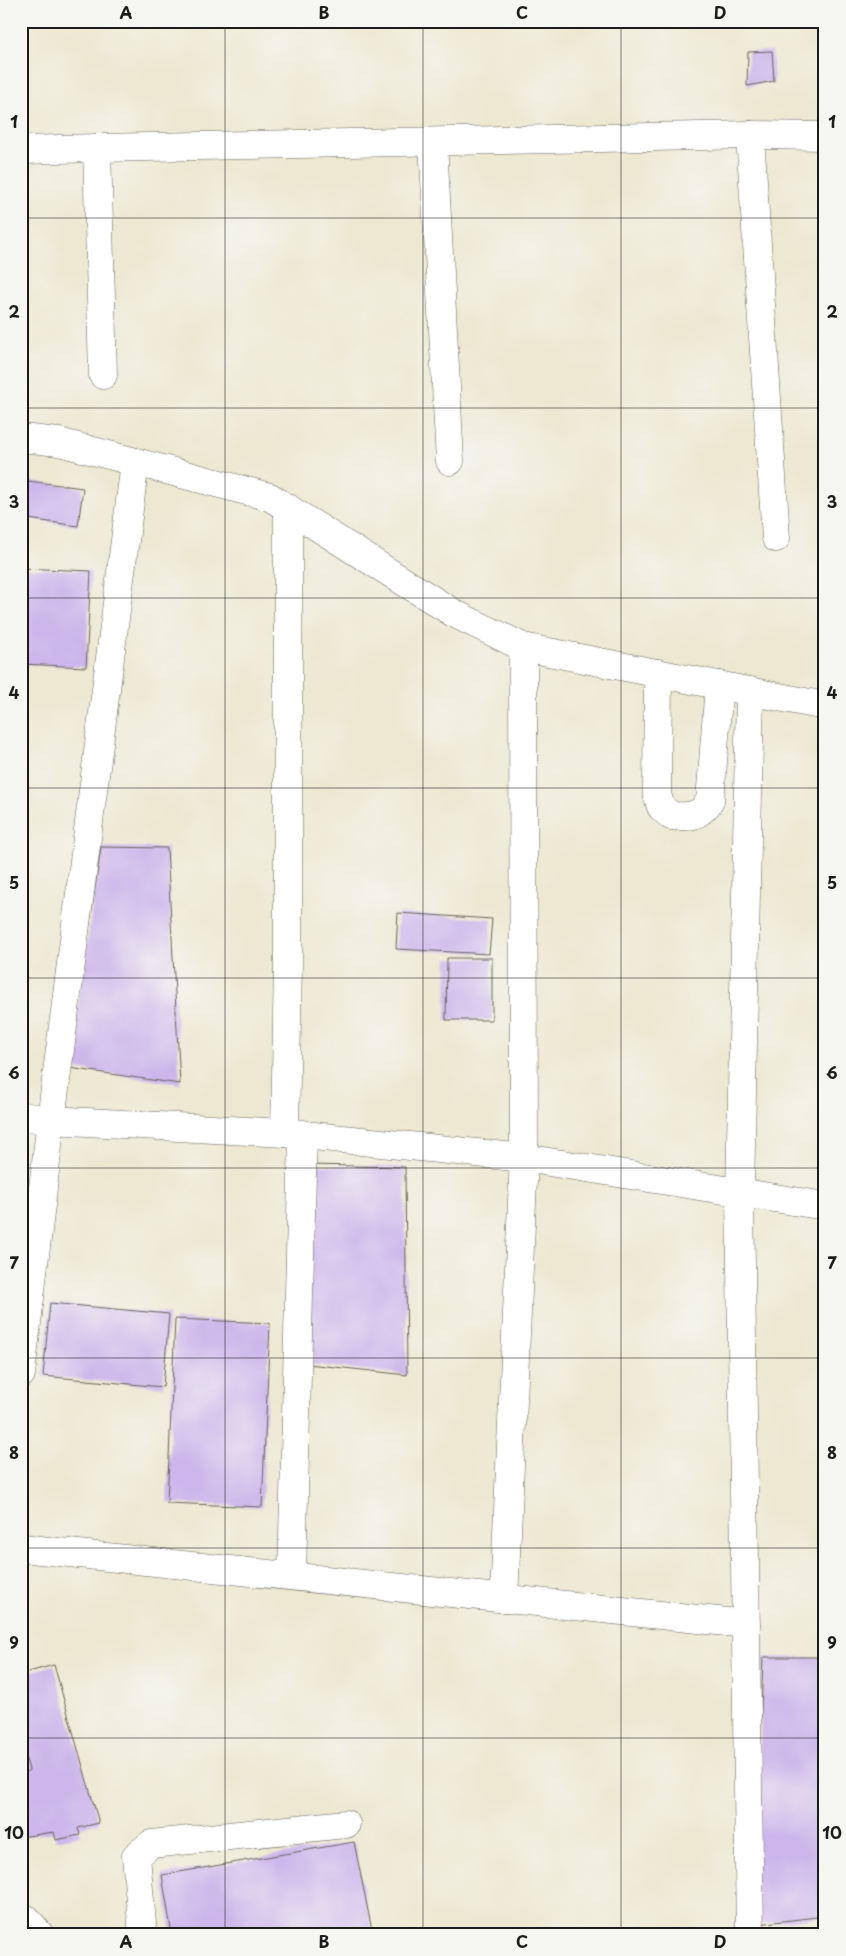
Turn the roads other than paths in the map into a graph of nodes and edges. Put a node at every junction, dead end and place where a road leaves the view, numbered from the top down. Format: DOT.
graph roads {
  1 [pos="750,135"];
  2 [pos="825,136"];
  3 [pos="433,142"];
  4 [pos="97,148"];
  5 [pos="21,150"];
  6 [pos="103,375"];
  7 [pos="21,438"];
  8 [pos="450,461"];
  9 [pos="134,462"];
  10 [pos="288,508"];
  11 [pos="776,538"];
  12 [pos="523,647"];
  13 [pos="658,673"];
  14 [pos="718,685"];
  15 [pos="750,691"];
  16 [pos="825,706"];
  17 [pos="21,1116"];
  18 [pos="51,1120"];
  19 [pos="294,1133"];
  20 [pos="524,1158"];
  21 [pos="740,1193"];
  22 [pos="825,1206"];
  23 [pos="21,1374"];
  24 [pos="21,1548"];
  25 [pos="292,1576"];
  26 [pos="504,1599"];
  27 [pos="746,1624"];
  28 [pos="346,1824"];
  29 [pos="21,1918"];
  30 [pos="40,1935"];
  31 [pos="143,1935"];
  32 [pos="750,1935"];
  1 -- 2 [label="street"];
  1 -- 3 [label="street"];
  1 -- 11 [label="street"];
  3 -- 4 [label="street"];
  3 -- 8 [label="street"];
  4 -- 5 [label="street"];
  4 -- 6 [label="street"];
  7 -- 9 [label="street"];
  9 -- 10 [label="street"];
  9 -- 18 [label="street"];
  10 -- 12 [label="street"];
  10 -- 19 [label="street"];
  12 -- 13 [label="street"];
  12 -- 20 [label="street"];
  13 -- 14 [label="street"];
  13 -- 14 [label="street"];
  14 -- 15 [label="street"];
  15 -- 16 [label="street"];
  15 -- 21 [label="street"];
  17 -- 18 [label="street"];
  18 -- 19 [label="street"];
  18 -- 23 [label="street"];
  19 -- 20 [label="street"];
  19 -- 25 [label="street"];
  20 -- 21 [label="street"];
  20 -- 26 [label="street"];
  21 -- 22 [label="street"];
  21 -- 27 [label="street"];
  24 -- 25 [label="street"];
  25 -- 26 [label="street"];
  26 -- 27 [label="street"];
  27 -- 32 [label="street"];
  28 -- 31 [label="street"];
  29 -- 30 [label="street"];
}
